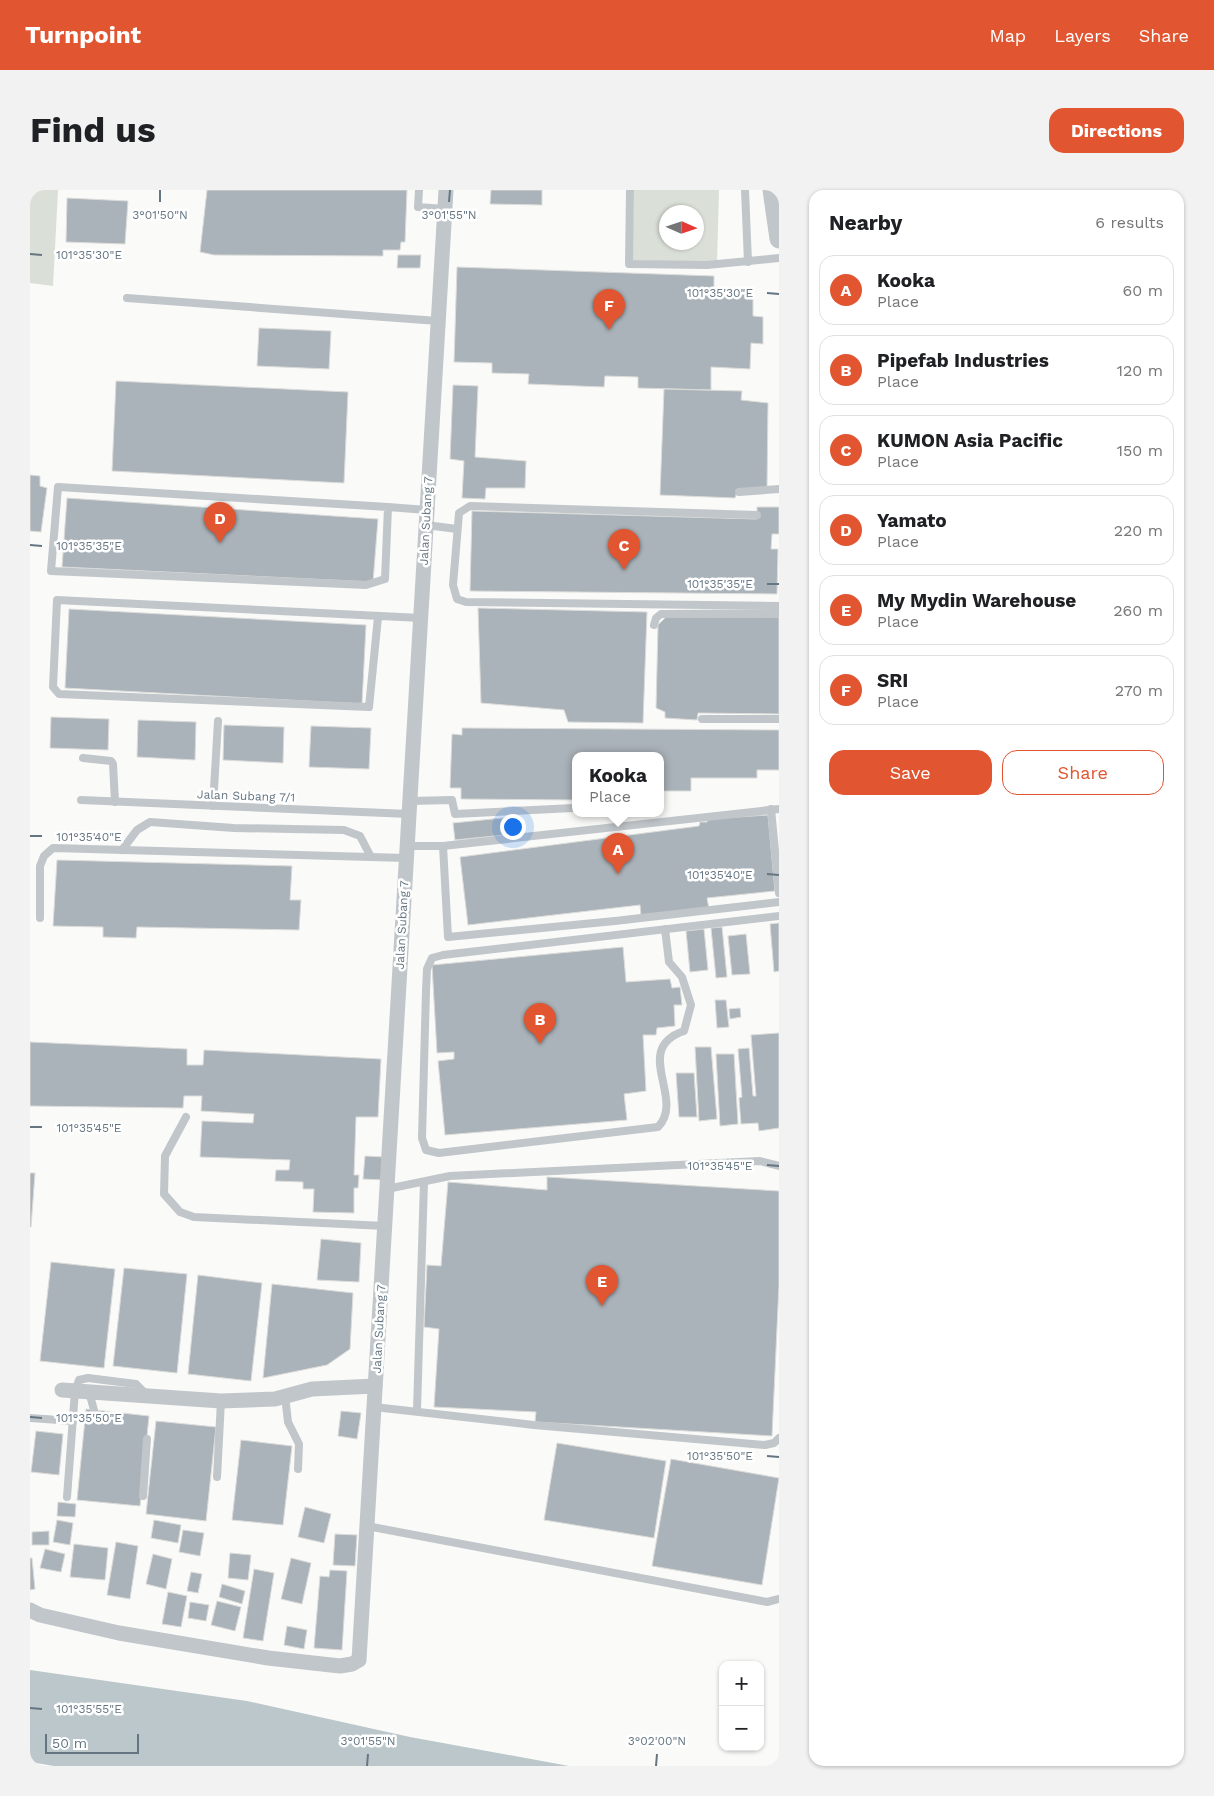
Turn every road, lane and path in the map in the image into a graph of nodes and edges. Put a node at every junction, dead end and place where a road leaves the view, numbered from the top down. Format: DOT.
graph roads {
  1 [pos="419,190"];
  2 [pos="446,190"];
  3 [pos="630,190"];
  4 [pos="745,190"];
  5 [pos="772,190"];
  6 [pos="444,209"];
  7 [pos="778,233"];
  8 [pos="779,258"];
  9 [pos="748,262"];
  10 [pos="126,298"];
  11 [pos="438,321"];
  12 [pos="779,490"];
  13 [pos="739,492"];
  14 [pos="388,507"];
  15 [pos="757,515"];
  16 [pos="426,518"];
  17 [pos="458,529"];
  18 [pos="779,606"];
  19 [pos="779,613"];
  20 [pos="378,616"];
  21 [pos="420,618"];
  22 [pos="654,625"];
  23 [pos="702,719"];
  24 [pos="779,719"];
  25 [pos="218,721"];
  26 [pos="83,758"];
  27 [pos="81,800"];
  28 [pos="115,802"];
  29 [pos="213,806"];
  30 [pos="409,808"];
  31 [pos="572,808"];
  32 [pos="775,809"];
  33 [pos="443,846"];
  34 [pos="122,850"];
  35 [pos="407,852"];
  36 [pos="371,857"];
  37 [pos="779,893"];
  38 [pos="779,902"];
  39 [pos="779,916"];
  40 [pos="40,918"];
  41 [pos="665,929"];
  42 [pos="186,1117"];
  43 [pos="779,1166"];
  44 [pos="424,1182"];
  45 [pos="387,1189"];
  46 [pos="385,1226"];
  47 [pos="376,1386"];
  48 [pos="75,1391"];
  49 [pos="285,1396"];
  50 [pos="221,1402"];
  51 [pos="374,1407"];
  52 [pos="94,1410"];
  53 [pos="417,1410"];
  54 [pos="30,1418"];
  55 [pos="73,1421"];
  56 [pos="779,1438"];
  57 [pos="147,1439"];
  58 [pos="298,1469"];
  59 [pos="217,1477"];
  60 [pos="143,1496"];
  61 [pos="67,1497"];
  62 [pos="367,1526"];
  63 [pos="779,1599"];
  64 [pos="30,1610"];
  1 -- 6 [label="lane"];
  2 -- 6 [label="street, Jalan Subang 7"];
  3 -- 9 [label="lane"];
  4 -- 9 [label="lane"];
  5 -- 7 [label="street"];
  6 -- 11 [label="street, Jalan Subang 7"];
  8 -- 9 [label="lane"];
  10 -- 11 [label="lane"];
  11 -- 16 [label="street, Jalan Subang 7"];
  12 -- 13 [label="lane"];
  14 -- 14 [label="lane"];
  14 -- 16 [label="lane"];
  15 -- 17 [label="lane"];
  16 -- 17 [label="lane"];
  16 -- 21 [label="street, Jalan Subang 7"];
  17 -- 18 [label="lane"];
  19 -- 22 [label="lane"];
  20 -- 20 [label="lane"];
  20 -- 21 [label="lane"];
  21 -- 30 [label="street, Jalan Subang 7"];
  23 -- 24 [label="lane"];
  25 -- 29 [label="lane"];
  26 -- 28 [label="lane"];
  27 -- 28 [label="lane, Jalan Subang 7/1"];
  28 -- 29 [label="lane, Jalan Subang 7/1"];
  29 -- 30 [label="lane, Jalan Subang 7/1"];
  30 -- 31 [label="lane, Jalan Subang 7/1"];
  30 -- 35 [label="street, Jalan Subang 7"];
  32 -- 33 [label="lane"];
  32 -- 37 [label="lane"];
  33 -- 35 [label="lane"];
  33 -- 38 [label="lane"];
  34 -- 36 [label="lane"];
  34 -- 36 [label="lane"];
  34 -- 40 [label="lane"];
  35 -- 36 [label="lane"];
  35 -- 45 [label="street, Jalan Subang 7"];
  39 -- 41 [label="lane"];
  41 -- 41 [label="lane"];
  42 -- 46 [label="lane"];
  43 -- 44 [label="lane"];
  44 -- 45 [label="lane"];
  44 -- 53 [label="lane"];
  45 -- 46 [label="street, Jalan Subang 7"];
  46 -- 47 [label="street, Jalan Subang 7"];
  47 -- 49 [label="street"];
  47 -- 51 [label="street, Jalan Subang 7"];
  48 -- 50 [label="street"];
  48 -- 52 [label="lane"];
  48 -- 55 [label="lane"];
  49 -- 50 [label="street"];
  49 -- 58 [label="lane"];
  50 -- 59 [label="lane"];
  51 -- 53 [label="lane"];
  51 -- 62 [label="street, Jalan Subang 7"];
  53 -- 56 [label="lane"];
  54 -- 55 [label="lane"];
  55 -- 61 [label="lane"];
  57 -- 60 [label="lane"];
  62 -- 63 [label="lane"];
  62 -- 64 [label="street, Jalan Subang 7"];
}
